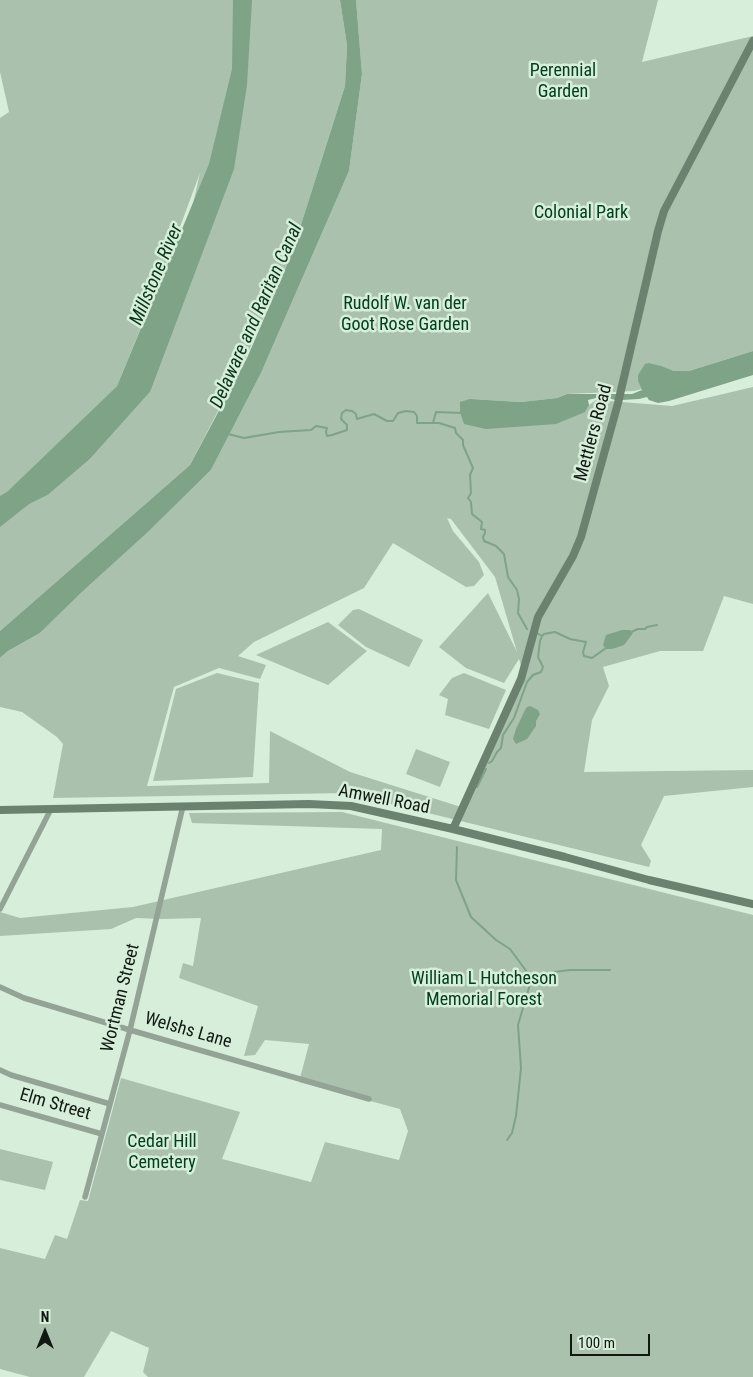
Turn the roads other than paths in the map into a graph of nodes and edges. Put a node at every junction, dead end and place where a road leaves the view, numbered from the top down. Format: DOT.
graph roads {
  1 [pos="753,41"];
  2 [pos="183,806"];
  3 [pos="51,809"];
  4 [pos="0,810"];
  5 [pos="453,829"];
  6 [pos="753,904"];
  7 [pos="0,909"];
  8 [pos="0,987"];
  9 [pos="130,1030"];
  10 [pos="0,1070"];
  11 [pos="369,1098"];
  12 [pos="110,1104"];
  13 [pos="0,1105"];
  14 [pos="102,1134"];
  15 [pos="85,1197"];
  1 -- 5 [label="street, Mettlers Road"];
  2 -- 3 [label="street, Amwell Road"];
  2 -- 5 [label="street, Amwell Road"];
  2 -- 9 [label="street, Wortman Street"];
  3 -- 4 [label="street, Amwell Road"];
  3 -- 7 [label="street"];
  5 -- 6 [label="street, Amwell Road"];
  8 -- 9 [label="street, Welshs Lane"];
  9 -- 11 [label="street, Welshs Lane"];
  9 -- 12 [label="street, Wortman Street"];
  10 -- 12 [label="street"];
  12 -- 14 [label="street, Wortman Street"];
  13 -- 14 [label="street, Elm Street"];
  14 -- 15 [label="street, Wortman Street"];
}
